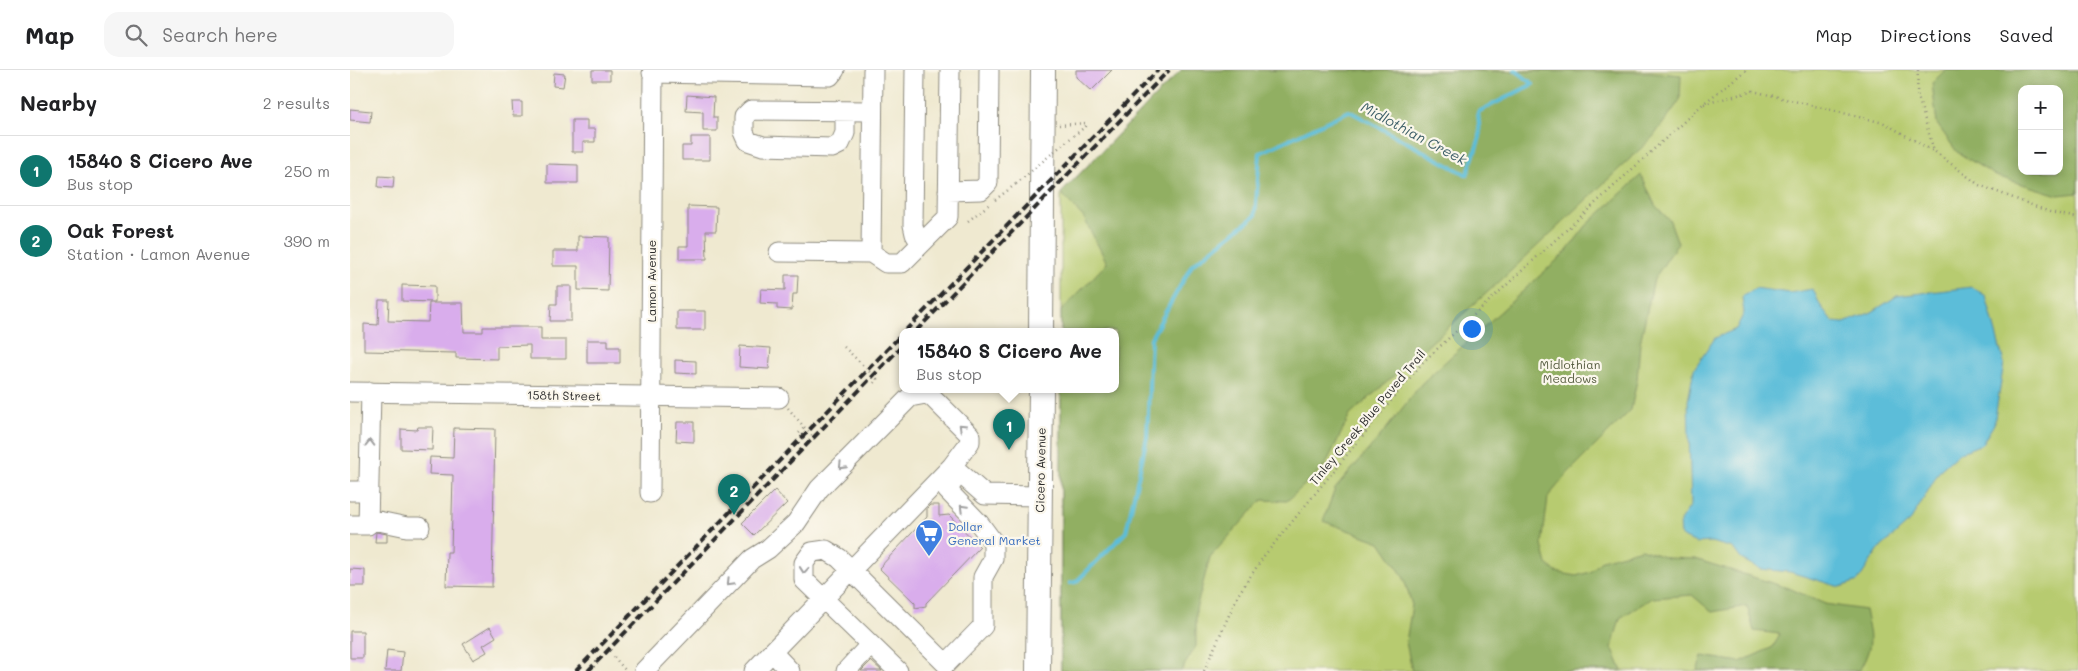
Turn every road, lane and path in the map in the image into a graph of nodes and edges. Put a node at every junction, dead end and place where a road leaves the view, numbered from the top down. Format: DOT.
graph roads {
  1 [pos="835,70"];
  2 [pos="873,70"];
  3 [pos="915,70"];
  4 [pos="950,70"];
  5 [pos="989,70"];
  6 [pos="1043,70"];
  7 [pos="1746,70"];
  8 [pos="1918,70"];
  9 [pos="652,72"];
  10 [pos="746,72"];
  11 [pos="1703,104"];
  12 [pos="872,111"];
  13 [pos="844,112"];
  14 [pos="1055,125"];
  15 [pos="1934,151"];
  16 [pos="1016,184"];
  17 [pos="948,191"];
  18 [pos="2078,218"];
  19 [pos="921,244"];
  20 [pos="778,252"];
  21 [pos="871,254"];
  22 [pos="1041,328"];
  23 [pos="844,347"];
  24 [pos="874,383"];
  25 [pos="350,392"];
  26 [pos="371,392"];
  27 [pos="1041,393"];
  28 [pos="651,397"];
  29 [pos="783,402"];
  30 [pos="805,427"];
  31 [pos="799,433"];
  32 [pos="816,441"];
  33 [pos="956,470"];
  34 [pos="350,491"];
  35 [pos="369,491"];
  36 [pos="650,493"];
  37 [pos="1040,496"];
  38 [pos="368,519"];
  39 [pos="350,524"];
  40 [pos="420,527"];
  41 [pos="852,568"];
  42 [pos="822,599"];
  43 [pos="870,645"];
  44 [pos="772,652"];
  45 [pos="614,657"];
  46 [pos="950,668"];
  47 [pos="626,671"];
  48 [pos="644,671"];
  49 [pos="754,671"];
  50 [pos="790,671"];
  51 [pos="846,671"];
  52 [pos="898,671"];
  53 [pos="1038,671"];
  54 [pos="1204,671"];
  1 -- 10 [label="street"];
  2 -- 12 [label="street"];
  3 -- 19 [label="street"];
  4 -- 17 [label="street"];
  5 -- 17 [label="street"];
  6 -- 22 [label="main road"];
  7 -- 11 [label="path, Tinley Creek Blue Paved Trail"];
  8 -- 15 [label="path"];
  9 -- 10 [label="street"];
  9 -- 28 [label="street, Lamon Avenue"];
  11 -- 15 [label="path"];
  11 -- 54 [label="path, Tinley Creek Blue Paved Trail"];
  12 -- 13 [label="street"];
  12 -- 21 [label="street"];
  13 -- 13 [label="street"];
  14 -- 16 [label="path, bridge"];
  15 -- 18 [label="path"];
  17 -- 19 [label="street"];
  19 -- 21 [label="street"];
  20 -- 21 [label="street"];
  23 -- 24 [label="path"];
  25 -- 26 [label="street, 158th Street"];
  26 -- 28 [label="street, 158th Street"];
  35 -- 26 [label="street, one-way"];
  27 -- 37 [label="main road, Cicero Avenue"];
  28 -- 29 [label="street, 158th Street"];
  28 -- 36 [label="street, Lamon Avenue"];
  29 -- 30 [label="path"];
  30 -- 31 [label="path"];
  30 -- 32 [label="path"];
  33 -- 37 [label="street"];
  33 -- 41 [label="street"];
  46 -- 33 [label="street, one-way"];
  33 -- 48 [label="street, one-way"];
  34 -- 35 [label="street"];
  35 -- 38 [label="street"];
  37 -- 53 [label="main road, Cicero Avenue"];
  38 -- 39 [label="street"];
  38 -- 40 [label="street"];
  41 -- 42 [label="street"];
  41 -- 42 [label="street, one-way"];
  41 -- 46 [label="street"];
  42 -- 43 [label="street"];
  42 -- 44 [label="street"];
  43 -- 51 [label="street"];
  43 -- 52 [label="street"];
  44 -- 49 [label="street"];
  44 -- 50 [label="street"];
  45 -- 47 [label="path"];
}
